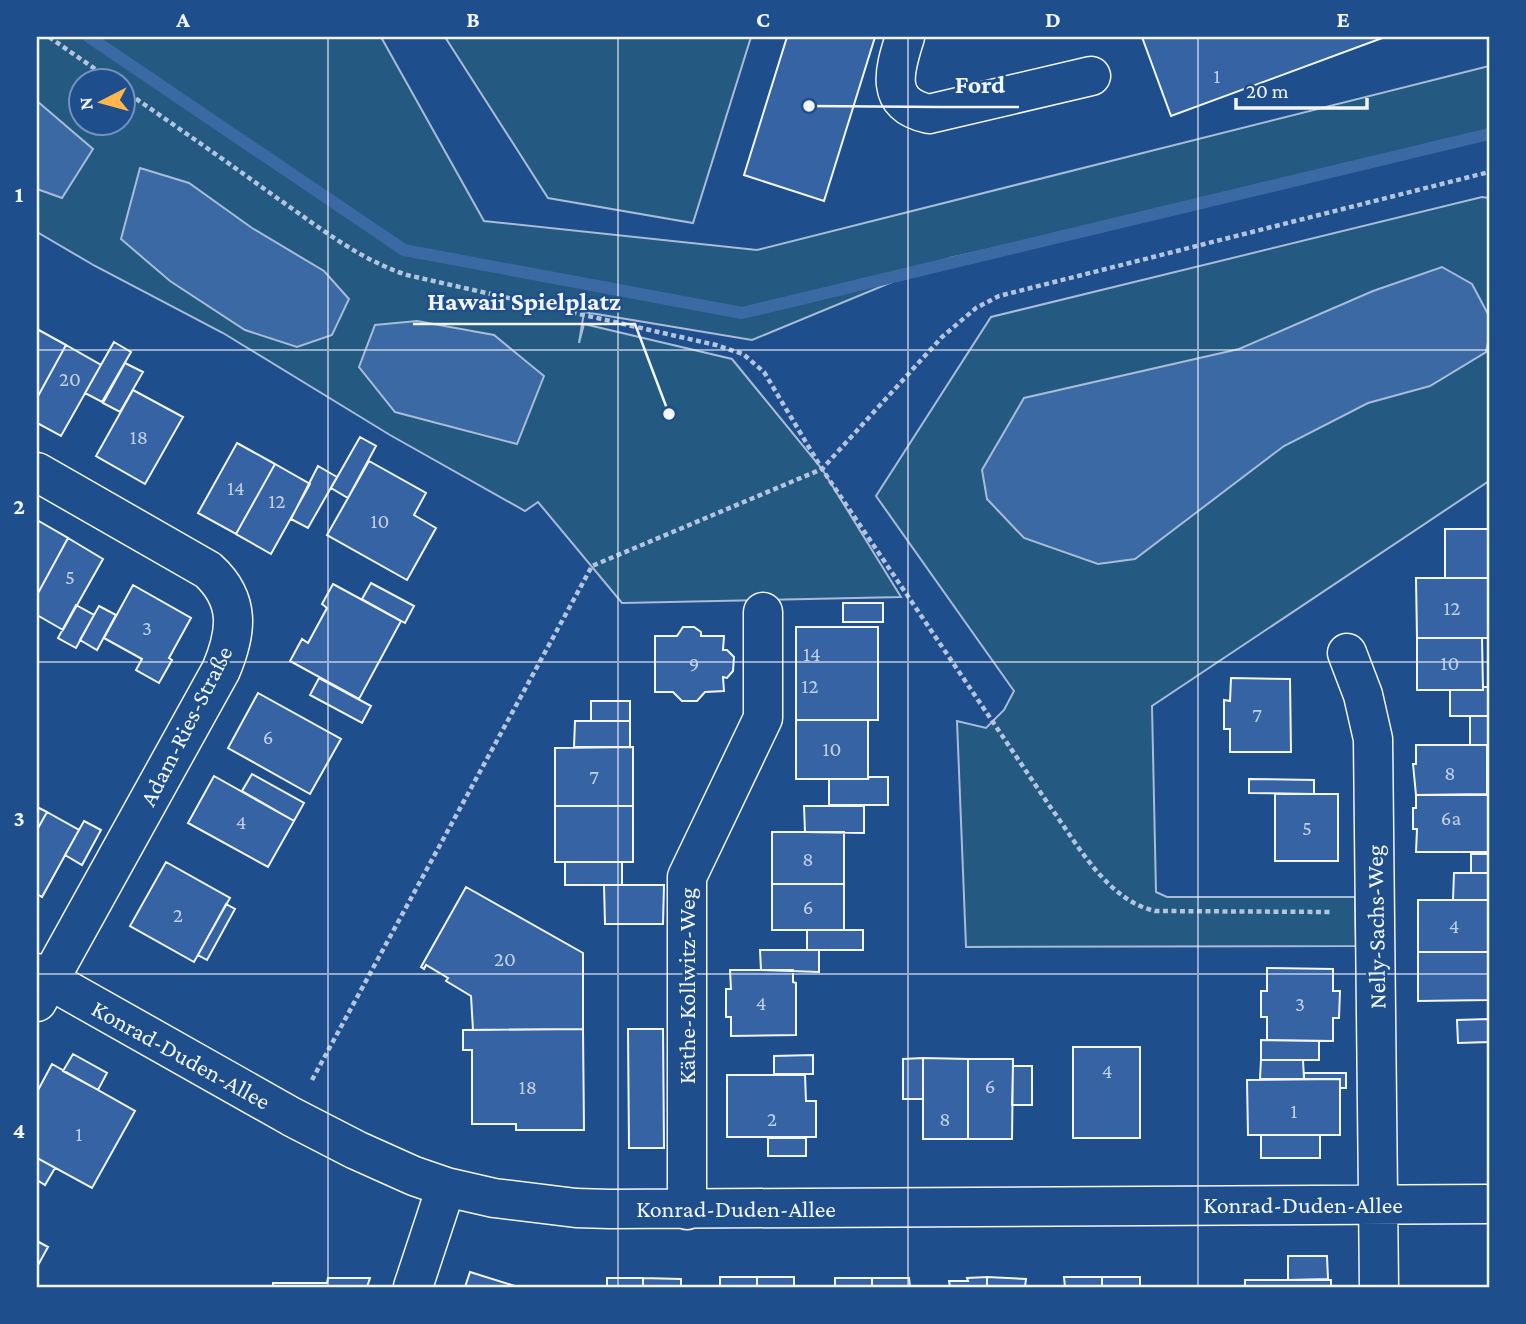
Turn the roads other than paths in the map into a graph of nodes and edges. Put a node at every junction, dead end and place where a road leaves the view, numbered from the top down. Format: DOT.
graph roads {
  1 [pos="905,37"];
  2 [pos="1091,76"];
  3 [pos="37,471"];
  4 [pos="763,612"];
  5 [pos="1347,653"];
  6 [pos="41,985"];
  7 [pos="446,1187"];
  8 [pos="1489,1204"];
  9 [pos="1379,1205"];
  10 [pos="687,1210"];
  11 [pos="413,1287"];
  12 [pos="1380,1287"];
  1 -- 2 [label="street"];
  3 -- 6 [label="street, Adam-Ries-Straße"];
  4 -- 10 [label="street, Käthe-Kollwitz-Weg"];
  5 -- 9 [label="street, Nelly-Sachs-Weg"];
  6 -- 7 [label="street, Konrad-Duden-Allee"];
  7 -- 10 [label="street, Konrad-Duden-Allee"];
  7 -- 11 [label="street"];
  8 -- 9 [label="street, Konrad-Duden-Allee"];
  9 -- 10 [label="street, Konrad-Duden-Allee"];
  9 -- 12 [label="street, Nelly-Sachs-Weg"];
}
